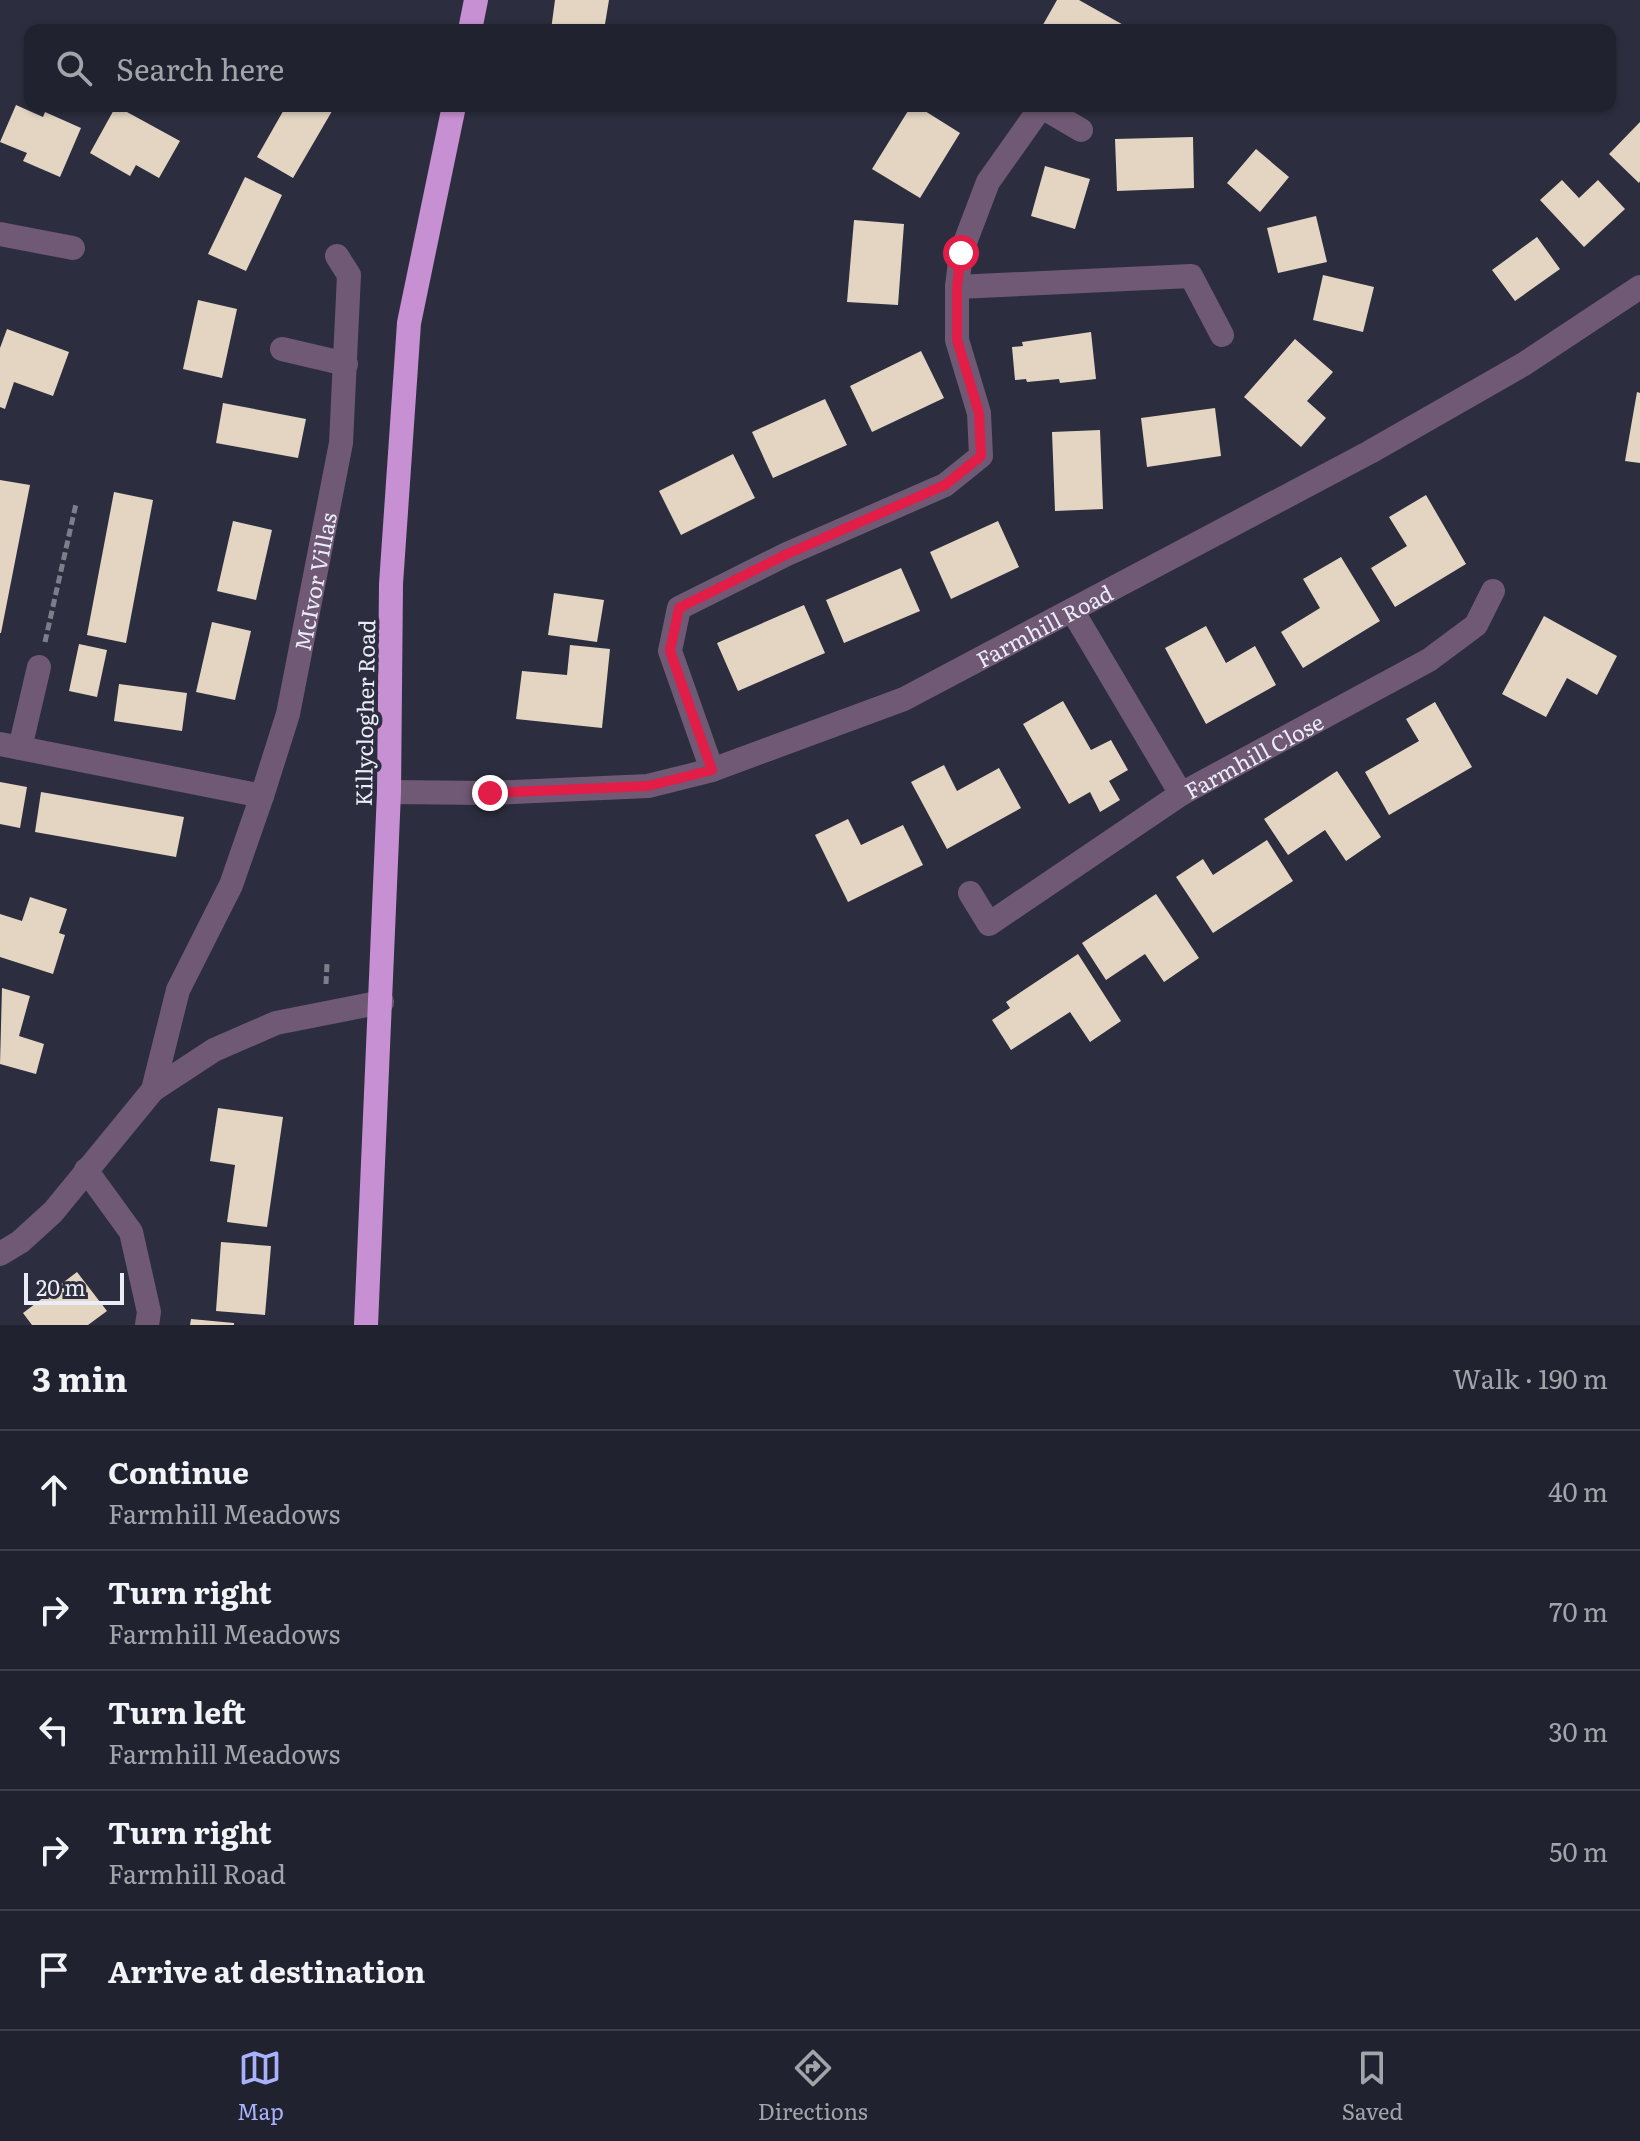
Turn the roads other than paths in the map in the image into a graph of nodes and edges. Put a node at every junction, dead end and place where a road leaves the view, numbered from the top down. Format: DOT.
graph roads {
  1 [pos="476,0"];
  2 [pos="471,24"];
  3 [pos="453,112"];
  4 [pos="1036,112"];
  5 [pos="1050,112"];
  6 [pos="1081,130"];
  7 [pos="0,234"];
  8 [pos="73,248"];
  9 [pos="337,256"];
  10 [pos="957,287"];
  11 [pos="1640,287"];
  12 [pos="1222,335"];
  13 [pos="282,349"];
  14 [pos="346,364"];
  15 [pos="1493,591"];
  16 [pos="1072,610"];
  17 [pos="39,667"];
  18 [pos="10,746"];
  19 [pos="712,770"];
  20 [pos="389,792"];
  21 [pos="1181,794"];
  22 [pos="262,796"];
  23 [pos="970,893"];
  24 [pos="382,1002"];
  25 [pos="153,1090"];
  26 [pos="86,1170"];
  27 [pos="0,1254"];
  28 [pos="147,1325"];
  29 [pos="366,1325"];
  1 -- 2 [label="highway"];
  3 -- 20 [label="highway, Killyclogher Road"];
  4 -- 10 [label="street"];
  5 -- 6 [label="street"];
  7 -- 8 [label="street"];
  9 -- 14 [label="street, McIvor Villas"];
  10 -- 12 [label="street"];
  10 -- 19 [label="street"];
  11 -- 16 [label="street, Farmhill Road"];
  13 -- 14 [label="street"];
  14 -- 22 [label="street, McIvor Villas"];
  15 -- 21 [label="street, Farmhill Close"];
  16 -- 19 [label="street, Farmhill Road"];
  16 -- 21 [label="street, Farmhill Close"];
  17 -- 18 [label="street"];
  18 -- 22 [label="street"];
  19 -- 20 [label="street, Farmhill Road"];
  20 -- 24 [label="highway, Killyclogher Road"];
  21 -- 23 [label="street"];
  22 -- 25 [label="street, McIvor Villas"];
  24 -- 25 [label="street"];
  24 -- 29 [label="highway, Killyclogher Road"];
  25 -- 26 [label="street"];
  26 -- 27 [label="street"];
  26 -- 28 [label="street"];
}
